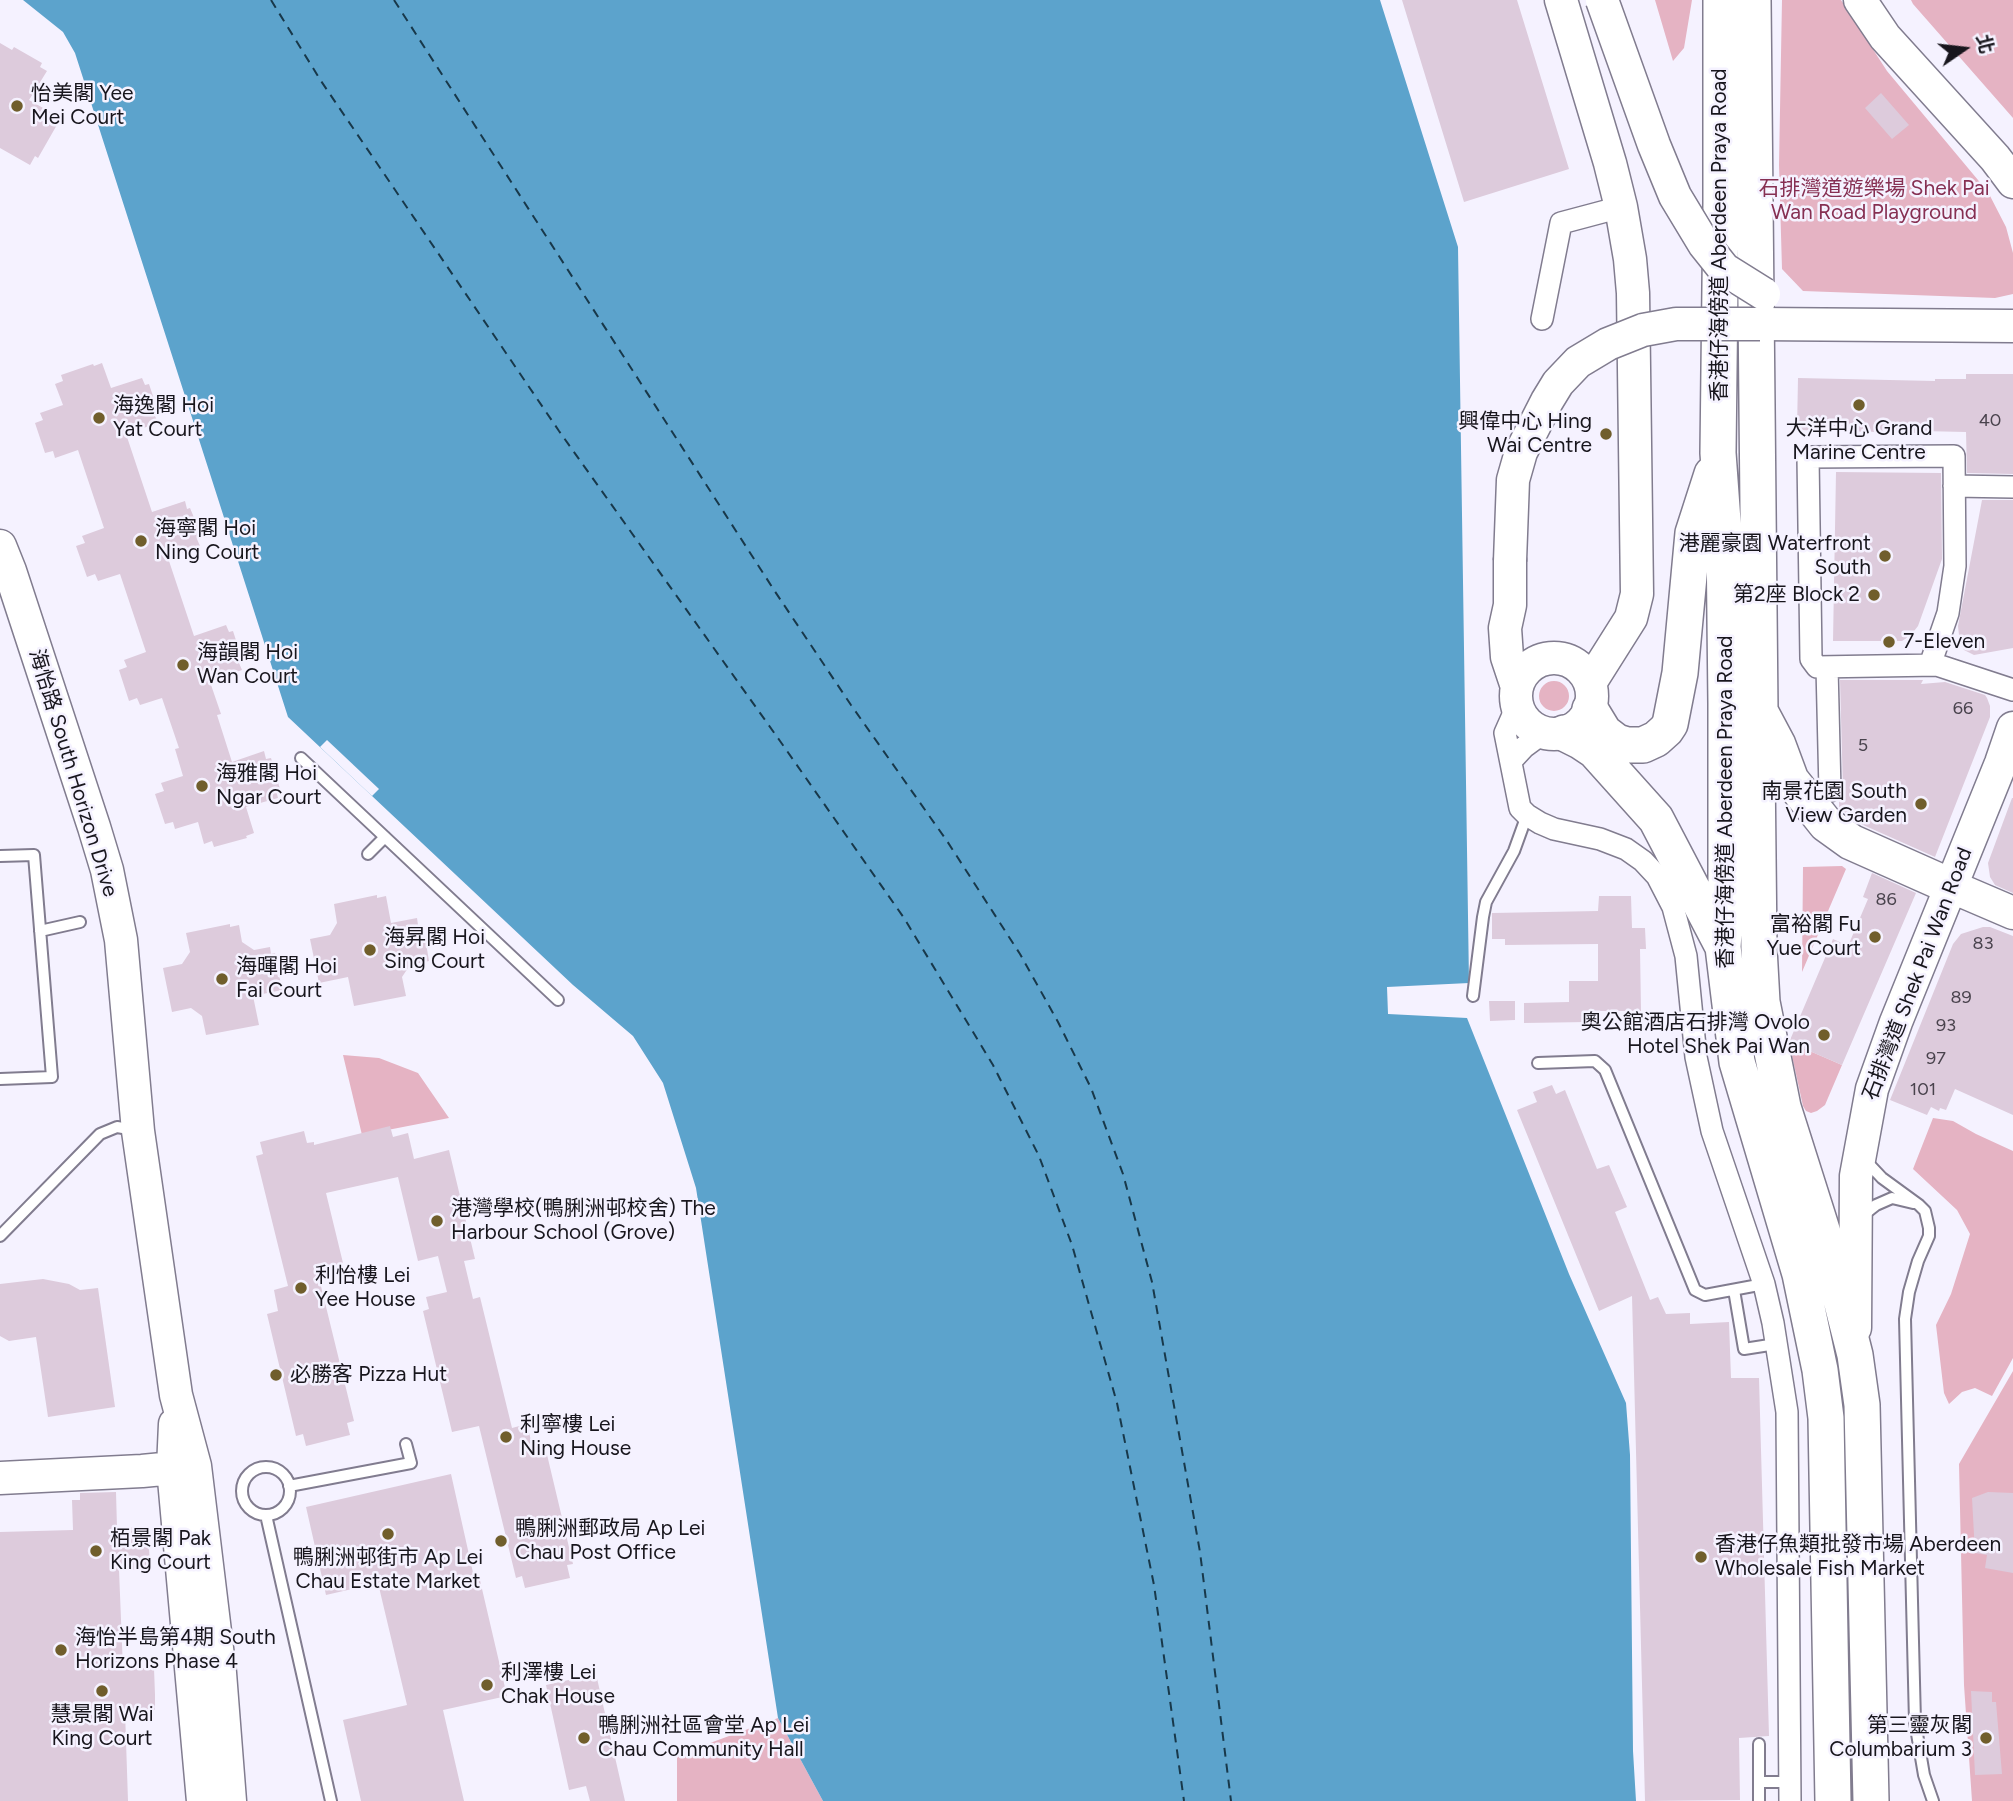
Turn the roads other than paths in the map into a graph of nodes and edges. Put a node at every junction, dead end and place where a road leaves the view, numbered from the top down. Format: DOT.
graph roads {
  1 [pos="1561,0"];
  2 [pos="1602,0"];
  3 [pos="1721,0"];
  4 [pos="1753,0"];
  5 [pos="1860,0"];
  6 [pos="2013,182"];
  7 [pos="1621,207"];
  8 [pos="1542,319"];
  9 [pos="1821,324"];
  10 [pos="2013,326"];
  11 [pos="1718,453"];
  12 [pos="1954,486"];
  13 [pos="2013,487"];
  14 [pos="0,546"];
  15 [pos="1510,605"];
  16 [pos="1930,665"];
  17 [pos="1827,667"];
  18 [pos="1577,678"];
  19 [pos="2013,690"];
  20 [pos="1517,697"];
  21 [pos="1760,709"];
  22 [pos="2013,728"];
  23 [pos="1554,733"];
  24 [pos="301,758"];
  25 [pos="1511,761"];
  26 [pos="1830,791"];
  27 [pos="1527,815"];
  28 [pos="385,836"];
  29 [pos="368,854"];
  30 [pos="0,856"];
  31 [pos="1950,886"];
  32 [pos="2013,913"];
  33 [pos="80,922"];
  34 [pos="40,931"];
  35 [pos="1723,947"];
  36 [pos="1472,996"];
  37 [pos="558,1000"];
  38 [pos="1538,1063"];
  39 [pos="0,1079"];
  40 [pos="138,1130"];
  41 [pos="1860,1149"];
  42 [pos="1922,1208"];
  43 [pos="1857,1223"];
  44 [pos="0,1236"];
  45 [pos="1764,1284"];
  46 [pos="1734,1290"];
  47 [pos="1776,1344"];
  48 [pos="1855,1354"];
  49 [pos="405,1444"];
  50 [pos="184,1467"];
  51 [pos="0,1478"];
  52 [pos="289,1486"];
  53 [pos="266,1515"];
  54 [pos="1759,1744"];
  55 [pos="1759,1782"];
  56 [pos="1789,1791"];
  57 [pos="203,1801"];
  58 [pos="230,1801"];
  59 [pos="331,1801"];
  60 [pos="1759,1801"];
  61 [pos="1833,1801"];
  62 [pos="1871,1801"];
  63 [pos="1933,1801"];
  1 -- 7 [label="main road"];
  2 -- 9 [label="main road, bridge"];
  3 -- 11 [label="main road, 香港仔海傍道 Aberdeen Praya Road"];
  4 -- 21 [label="main road, 香港仔海傍道 Aberdeen Praya Road"];
  5 -- 6 [label="main road"];
  7 -- 8 [label="street"];
  7 -- 18 [label="main road"];
  9 -- 10 [label="main road"];
  9 -- 15 [label="main road, bridge"];
  11 -- 18 [label="main road"];
  11 -- 35 [label="main road, 香港仔海傍道 Aberdeen Praya Road"];
  12 -- 13 [label="street"];
  12 -- 16 [label="street"];
  12 -- 17 [label="street"];
  14 -- 40 [label="main road, 海怡路 South Horizon Drive"];
  15 -- 18 [label="main road"];
  15 -- 20 [label="main road"];
  16 -- 17 [label="street"];
  16 -- 19 [label="street"];
  17 -- 26 [label="street"];
  18 -- 20 [label="main road"];
  18 -- 23 [label="main road"];
  20 -- 23 [label="main road"];
  20 -- 25 [label="street"];
  21 -- 31 [label="main road"];
  21 -- 48 [label="main road, 香港仔海傍道 Aberdeen Praya Road"];
  22 -- 31 [label="main road, 石排灣道 Shek Pai Wan Road"];
  23 -- 25 [label="street"];
  23 -- 35 [label="main road"];
  24 -- 28 [label="lane"];
  25 -- 27 [label="street"];
  27 -- 36 [label="lane"];
  27 -- 45 [label="street"];
  28 -- 29 [label="lane"];
  28 -- 37 [label="lane"];
  30 -- 34 [label="lane"];
  31 -- 32 [label="main road"];
  31 -- 41 [label="main road, 石排灣道 Shek Pai Wan Road"];
  33 -- 34 [label="lane"];
  34 -- 39 [label="lane"];
  35 -- 61 [label="main road, 香港仔海傍道 Aberdeen Praya Road"];
  38 -- 46 [label="lane"];
  40 -- 44 [label="lane"];
  40 -- 50 [label="main road, 海怡路 South Horizon Drive"];
  41 -- 42 [label="lane"];
  41 -- 43 [label="main road, 石排灣道 Shek Pai Wan Road"];
  42 -- 43 [label="lane"];
  42 -- 63 [label="lane"];
  43 -- 48 [label="main road, 石排灣道 Shek Pai Wan Road"];
  45 -- 46 [label="lane"];
  45 -- 47 [label="street"];
  46 -- 47 [label="lane"];
  47 -- 56 [label="street"];
  48 -- 62 [label="main road, 香港仔海傍道 Aberdeen Praya Road"];
  49 -- 52 [label="lane"];
  50 -- 51 [label="main road"];
  50 -- 57 [label="main road"];
  50 -- 58 [label="main road"];
  52 -- 53 [label="lane"];
  52 -- 53 [label="lane"];
  53 -- 59 [label="lane"];
  54 -- 55 [label="lane"];
  55 -- 56 [label="lane"];
  55 -- 60 [label="lane"];
}
